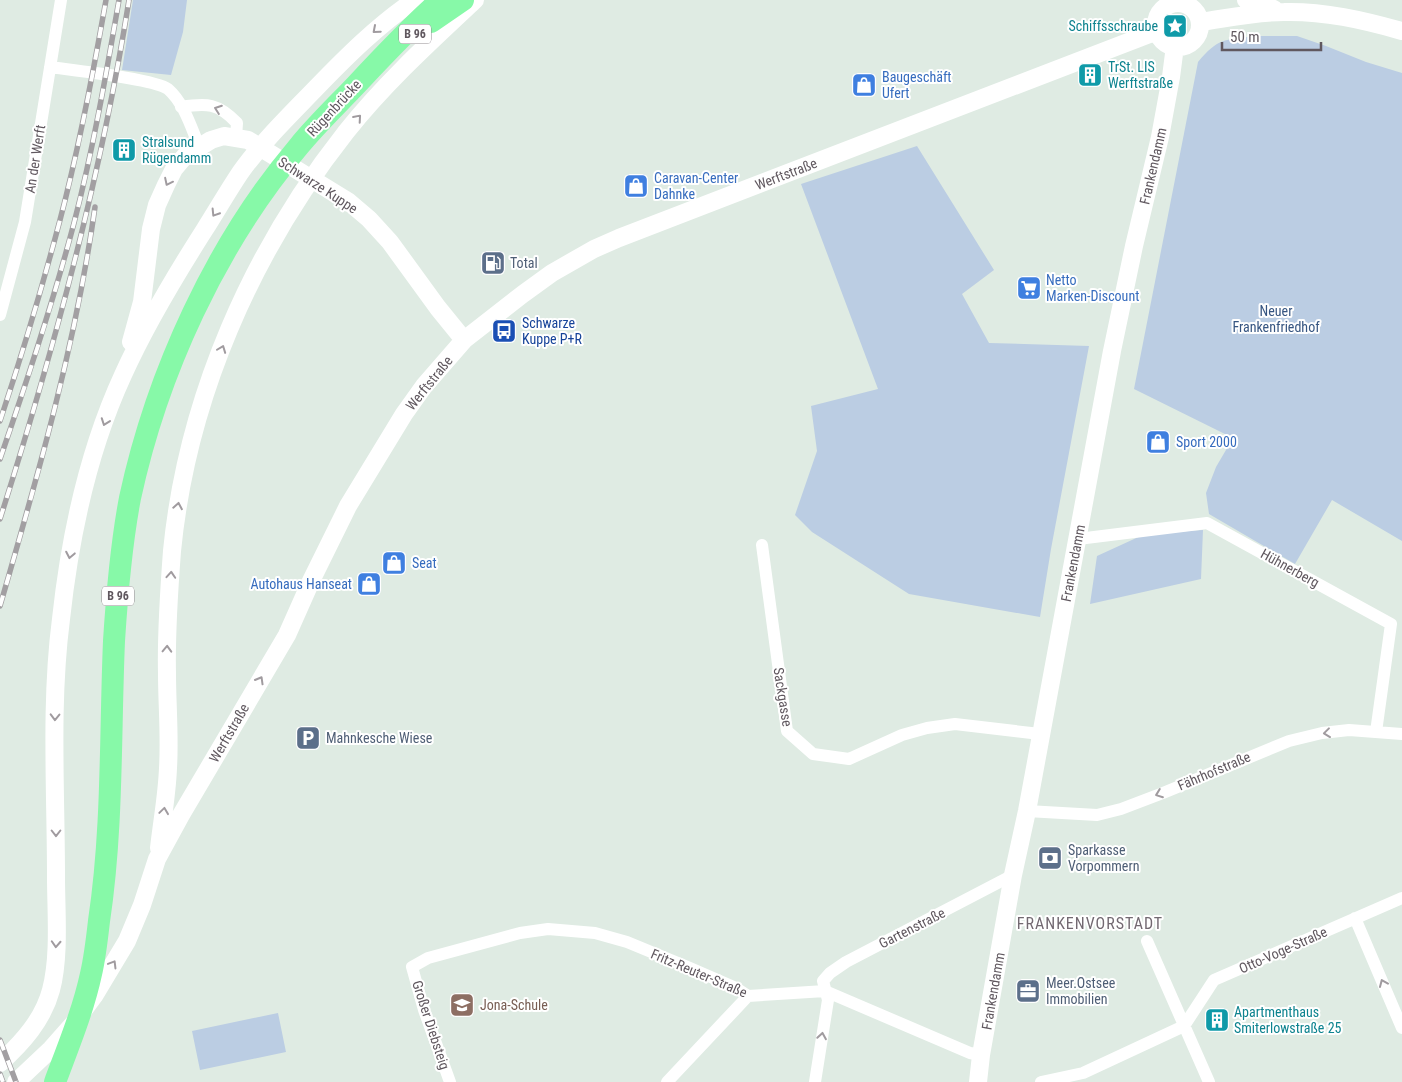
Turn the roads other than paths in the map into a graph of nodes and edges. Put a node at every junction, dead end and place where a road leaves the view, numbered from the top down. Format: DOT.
graph roads {
  1 [pos="61,0"];
  2 [pos="414,0"];
  3 [pos="441,0"];
  4 [pos="463,0"];
  5 [pos="475,0"];
  6 [pos="1246,0"];
  7 [pos="1180,2"];
  8 [pos="1284,12"];
  9 [pos="1200,22"];
  10 [pos="1157,31"];
  11 [pos="1402,31"];
  12 [pos="1175,46"];
  13 [pos="50,67"];
  14 [pos="369,71"];
  15 [pos="181,107"];
  16 [pos="236,137"];
  17 [pos="199,146"];
  18 [pos="0,315"];
  19 [pos="464,340"];
  20 [pos="122,377"];
  21 [pos="1078,539"];
  22 [pos="762,545"];
  23 [pos="1397,622"];
  24 [pos="1376,732"];
  25 [pos="1040,734"];
  26 [pos="1402,734"];
  27 [pos="1027,810"];
  28 [pos="157,859"];
  29 [pos="1013,875"];
  30 [pos="1402,898"];
  31 [pos="1355,918"];
  32 [pos="1147,941"];
  33 [pos="412,967"];
  34 [pos="825,991"];
  35 [pos="748,996"];
  36 [pos="1184,1026"];
  37 [pos="1402,1028"];
  38 [pos="981,1055"];
  39 [pos="0,1063"];
  40 [pos="16,1082"];
  41 [pos="55,1082"];
  42 [pos="450,1082"];
  43 [pos="667,1082"];
  44 [pos="815,1082"];
  45 [pos="978,1082"];
  46 [pos="1041,1082"];
  47 [pos="1209,1082"];
  1 -- 13 [label="street, An der Werft"];
  2 -- 20 [label="street, one-way"];
  3 -- 14 [label="highway, B 96"];
  4 -- 14 [label="highway, B 96"];
  28 -- 5 [label="street, one-way"];
  6 -- 8 [label="street"];
  7 -- 9 [label="street"];
  7 -- 10 [label="street"];
  8 -- 9 [label="street"];
  8 -- 11 [label="street"];
  9 -- 12 [label="street"];
  10 -- 12 [label="street"];
  10 -- 19 [label="street, Werftstraße"];
  12 -- 21 [label="street, Frankendamm"];
  13 -- 15 [label="street"];
  13 -- 18 [label="street, An der Werft"];
  14 -- 41 [label="highway, Rügenbrücke / B 96"];
  16 -- 15 [label="street, one-way"];
  15 -- 17 [label="street"];
  16 -- 17 [label="street, Schwarze Kuppe"];
  16 -- 19 [label="street, Schwarze Kuppe"];
  17 -- 20 [label="street, Schwarze Kuppe, one-way"];
  28 -- 19 [label="street, Werftstraße, one-way"];
  20 -- 39 [label="street, one-way"];
  21 -- 23 [label="street, Hühnerberg"];
  21 -- 25 [label="street, Frankendamm"];
  22 -- 25 [label="street, Sackgasse"];
  23 -- 24 [label="street, Hühnerberg"];
  24 -- 26 [label="street, Fährhofstraße"];
  24 -- 27 [label="street, Fährhofstraße, one-way"];
  25 -- 27 [label="street, Frankendamm"];
  27 -- 29 [label="street, Frankendamm"];
  40 -- 28 [label="street, Werftstraße, one-way"];
  29 -- 34 [label="street, Gartenstraße"];
  29 -- 38 [label="street, Frankendamm"];
  30 -- 31 [label="street, Otto-Voge-Straße"];
  31 -- 36 [label="street, Otto-Voge-Straße"];
  37 -- 31 [label="street, one-way"];
  32 -- 36 [label="street"];
  33 -- 35 [label="street, Fritz-Reuter-Straße"];
  33 -- 42 [label="street, Großer Diebsteig"];
  34 -- 35 [label="street, Fritz-Reuter-Straße"];
  34 -- 38 [label="street, Fritz-Reuter-Straße"];
  44 -- 34 [label="street, one-way"];
  35 -- 43 [label="street"];
  36 -- 46 [label="street"];
  36 -- 47 [label="street"];
  38 -- 45 [label="street, Frankendamm"];
}
